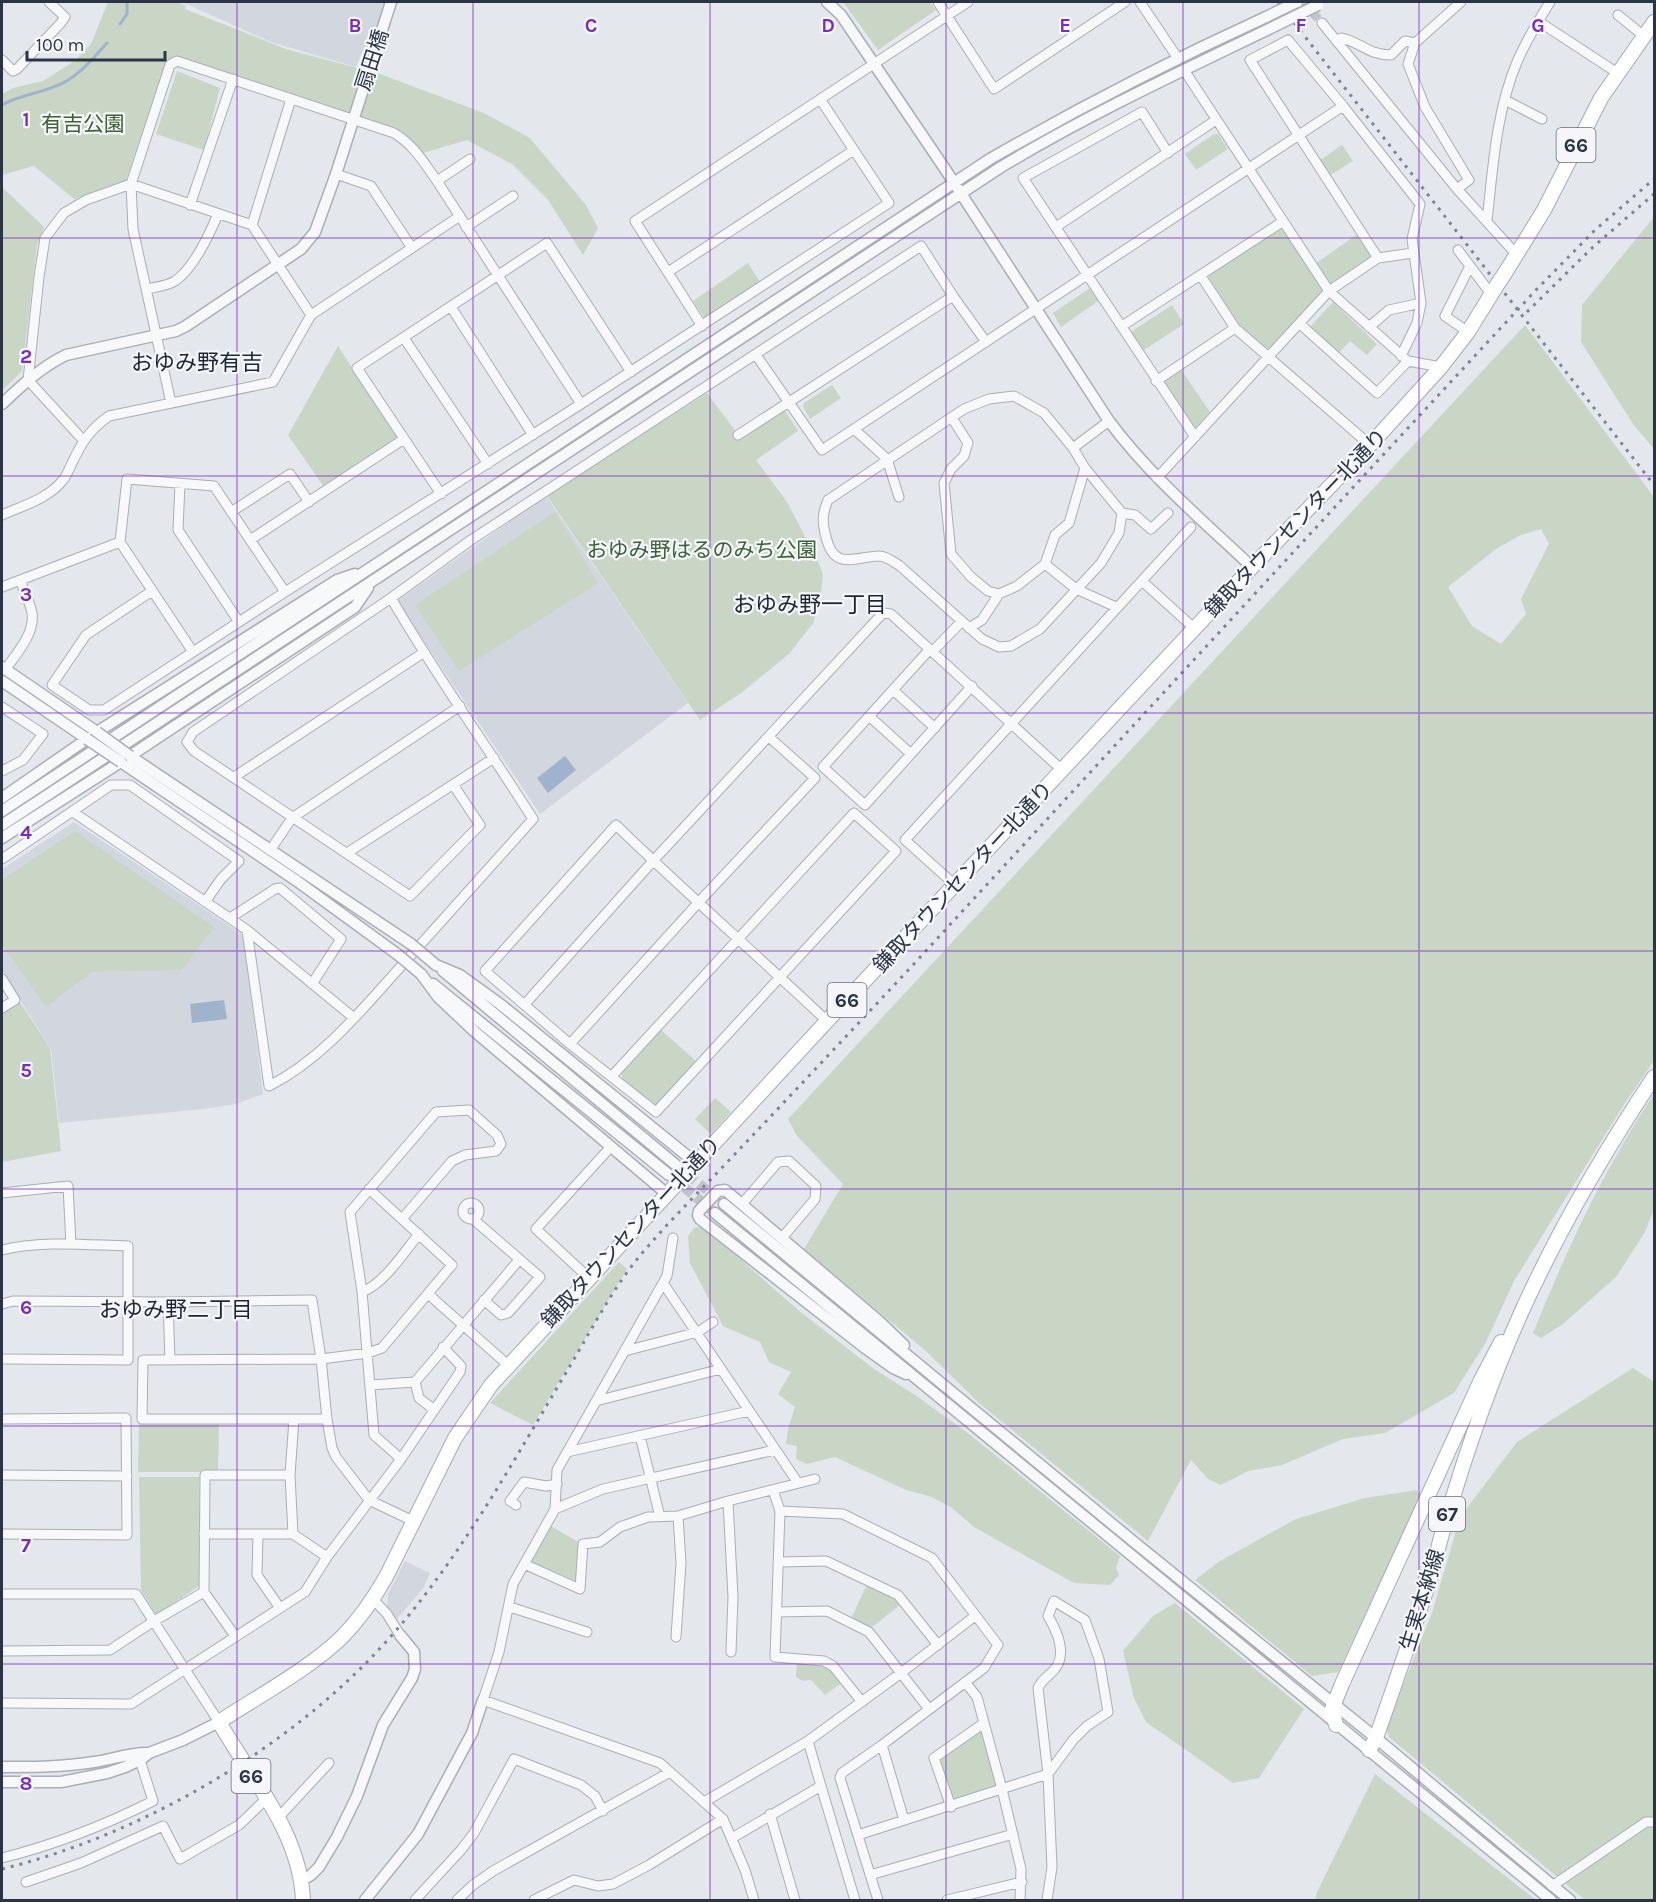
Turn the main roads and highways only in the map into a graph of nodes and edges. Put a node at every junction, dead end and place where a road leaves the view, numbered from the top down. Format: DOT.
graph roads {
  1 [pos="1654,22"];
  2 [pos="1654,1077"];
  3 [pos="1536,1281"];
  4 [pos="1336,1725"];
  5 [pos="1372,1744"];
  6 [pos="303,1900"];
  1 -- 6 [label="main road, 鎌取タウンセンター北通り / 66, bridge"];
  2 -- 3 [label="main road, 生実本納線 / 67"];
  3 -- 4 [label="main road, 生実本納線 / 67"];
  3 -- 5 [label="main road, 生実本納線 / 67"];
}
